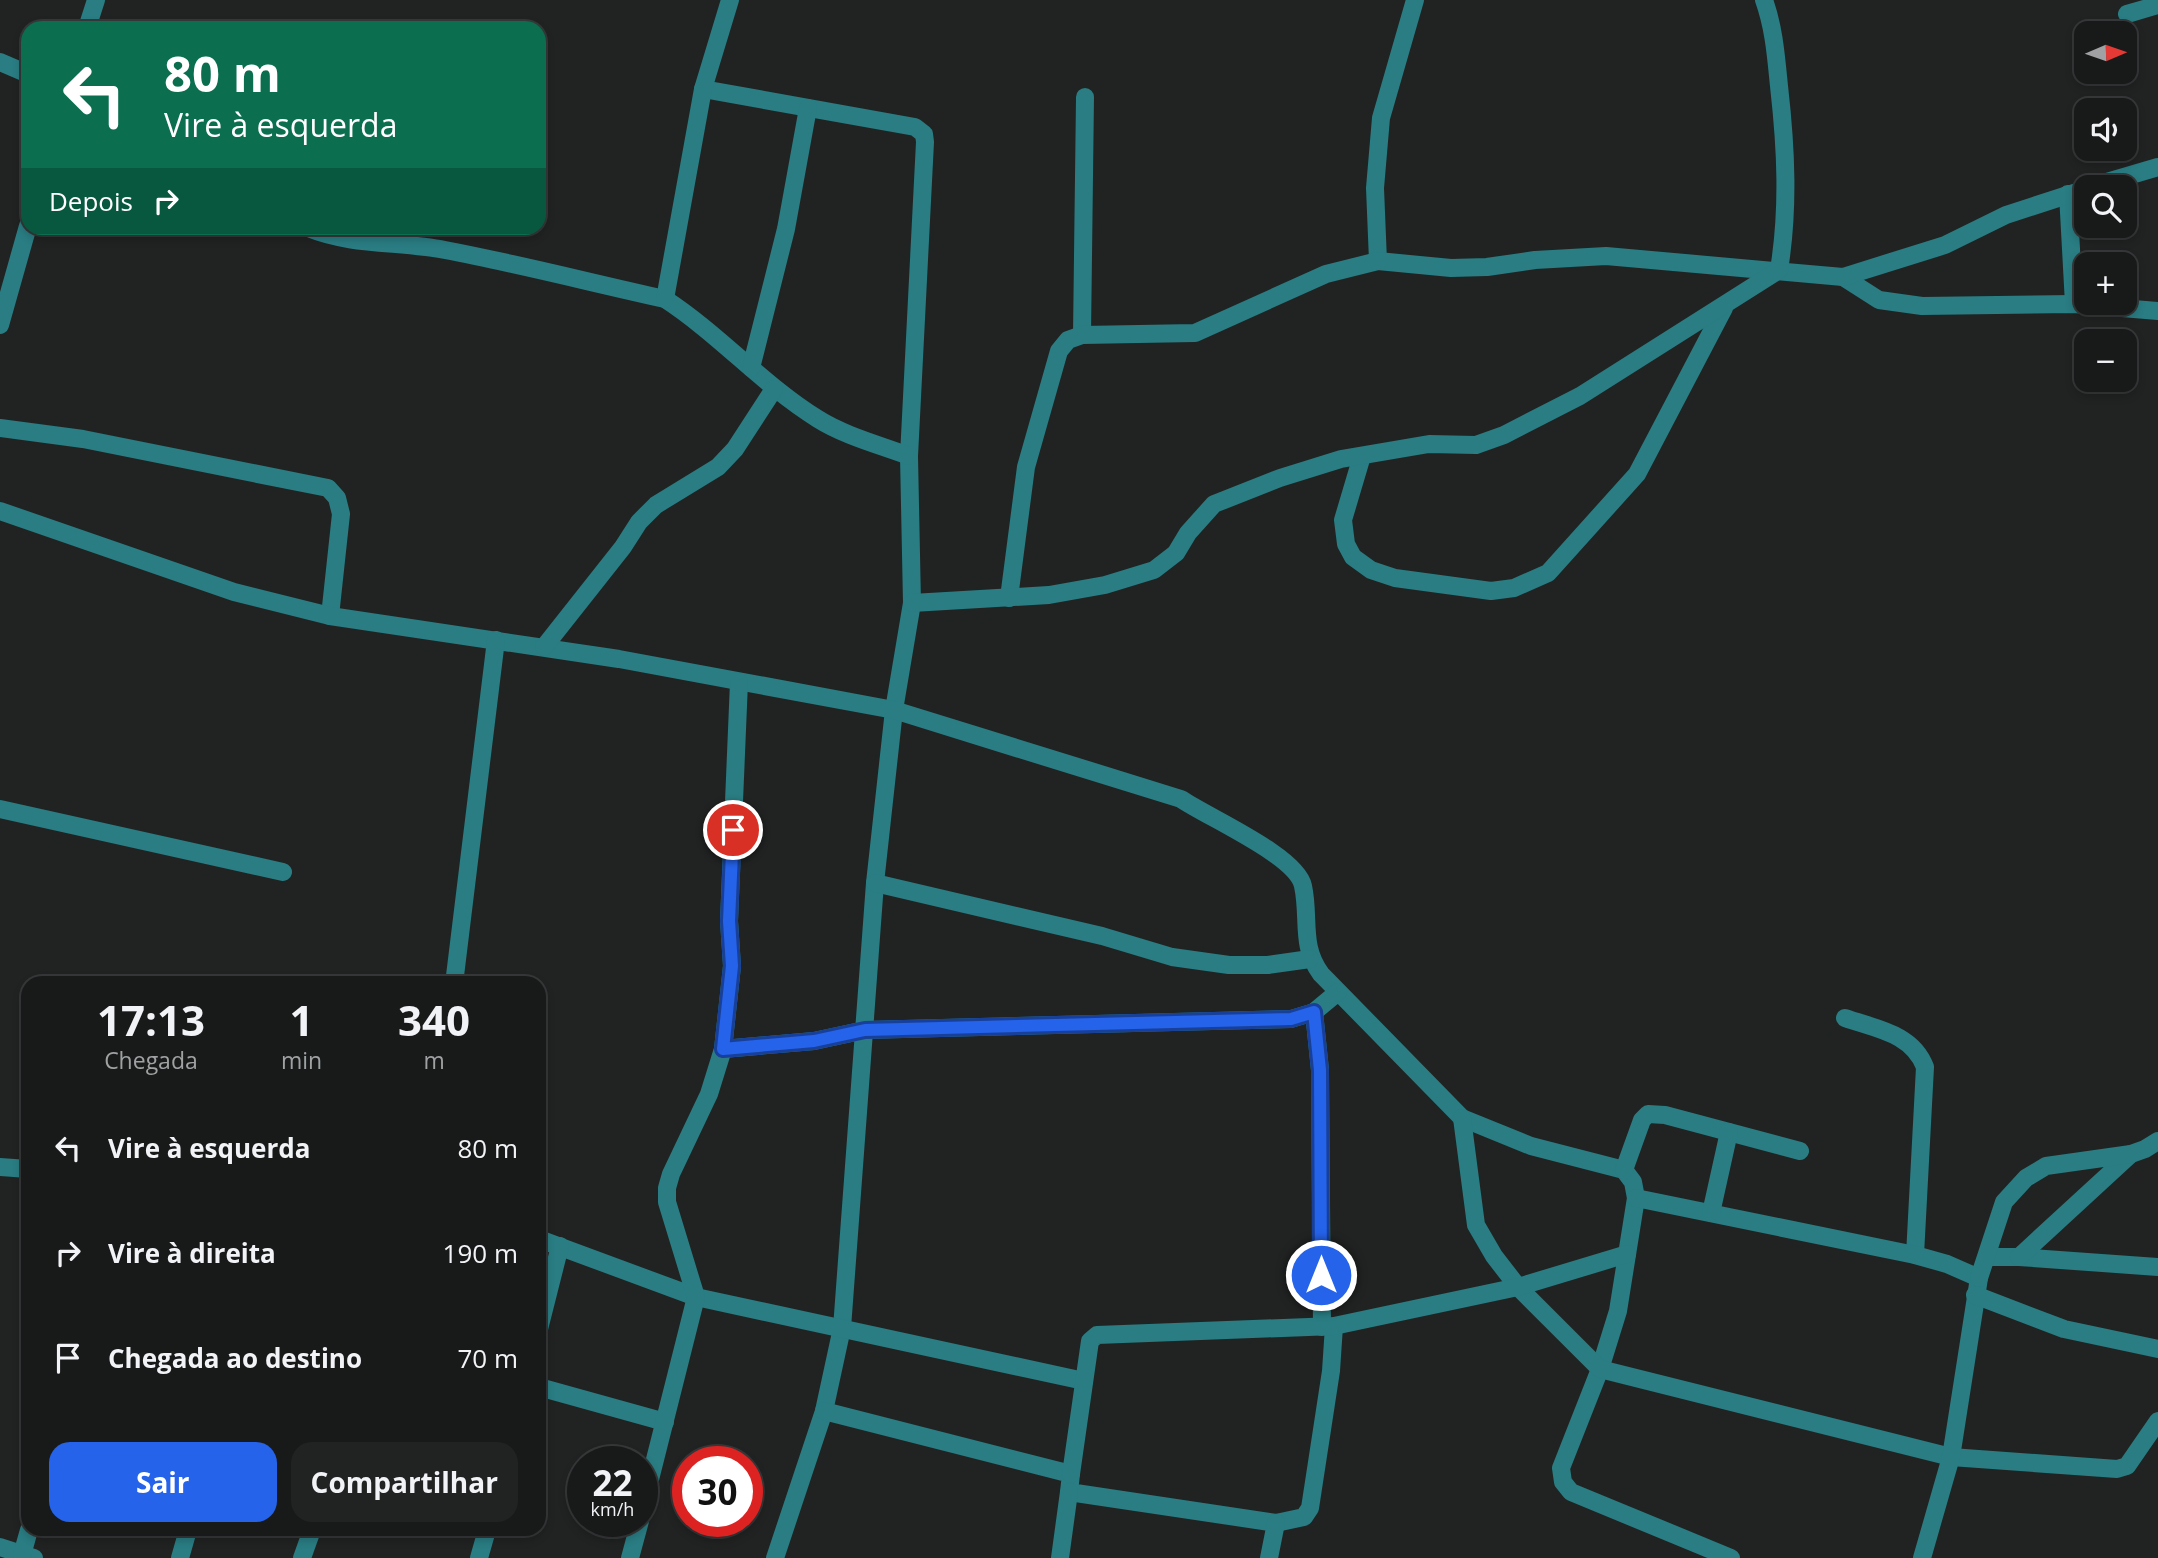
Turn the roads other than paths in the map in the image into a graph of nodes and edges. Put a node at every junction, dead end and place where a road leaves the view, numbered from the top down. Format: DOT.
graph roads {
  1 [pos="96,0"];
  2 [pos="730,0"];
  3 [pos="1415,0"];
  4 [pos="1764,0"];
  5 [pos="2158,5"];
  6 [pos="2127,14"];
  7 [pos="89,21"];
  8 [pos="0,62"];
  9 [pos="21,71"];
  10 [pos="704,89"];
  11 [pos="1085,97"];
  12 [pos="808,108"];
  13 [pos="2158,167"];
  14 [pos="2131,175"];
  15 [pos="2074,192"];
  16 [pos="2068,194"];
  17 [pos="25,235"];
  18 [pos="325,235"];
  19 [pos="1378,261"];
  20 [pos="1779,270"];
  21 [pos="1843,277"];
  22 [pos="665,299"];
  23 [pos="2074,304"];
  24 [pos="1725,305"];
  25 [pos="2137,309"];
  26 [pos="2158,311"];
  27 [pos="0,325"];
  28 [pos="1082,335"];
  29 [pos="751,368"];
  30 [pos="774,389"];
  31 [pos="0,428"];
  32 [pos="909,456"];
  33 [pos="1362,456"];
  34 [pos="0,511"];
  35 [pos="1009,598"];
  36 [pos="912,603"];
  37 [pos="330,616"];
  38 [pos="496,639"];
  39 [pos="544,647"];
  40 [pos="740,682"];
  41 [pos="894,710"];
  42 [pos="0,809"];
  43 [pos="283,872"];
  44 [pos="875,883"];
  45 [pos="1310,959"];
  46 [pos="455,976"];
  47 [pos="1338,992"];
  48 [pos="1314,1012"];
  49 [pos="1845,1018"];
  50 [pos="865,1030"];
  51 [pos="723,1049"];
  52 [pos="1462,1118"];
  53 [pos="1729,1132"];
  54 [pos="2158,1142"];
  55 [pos="1800,1151"];
  56 [pos="2132,1154"];
  57 [pos="0,1167"];
  58 [pos="21,1168"];
  59 [pos="1624,1170"];
  60 [pos="1636,1198"];
  61 [pos="1711,1213"];
  62 [pos="546,1241"];
  63 [pos="560,1246"];
  64 [pos="1627,1254"];
  65 [pos="1915,1255"];
  66 [pos="1987,1257"];
  67 [pos="2019,1257"];
  68 [pos="2158,1267"];
  69 [pos="1977,1286"];
  70 [pos="1518,1287"];
  71 [pos="696,1297"];
  72 [pos="546,1301"];
  73 [pos="1328,1326"];
  74 [pos="842,1328"];
  75 [pos="2158,1349"];
  76 [pos="1600,1369"];
  77 [pos="1084,1381"];
  78 [pos="546,1389"];
  79 [pos="824,1411"];
  80 [pos="2158,1421"];
  81 [pos="665,1422"];
  82 [pos="658,1449"];
  83 [pos="1951,1457"];
  84 [pos="1070,1474"];
  85 [pos="1069,1492"];
  86 [pos="1276,1523"];
  87 [pos="29,1536"];
  88 [pos="186,1536"];
  89 [pos="310,1536"];
  90 [pos="485,1536"];
  91 [pos="636,1537"];
  92 [pos="0,1547"];
  93 [pos="28,1556"];
  94 [pos="180,1558"];
  95 [pos="302,1558"];
  96 [pos="479,1558"];
  97 [pos="631,1558"];
  98 [pos="775,1558"];
  99 [pos="1060,1558"];
  100 [pos="1269,1558"];
  101 [pos="1731,1558"];
  102 [pos="1922,1558"];
  1 -- 7 [label="street"];
  2 -- 10 [label="street"];
  3 -- 19 [label="street"];
  4 -- 20 [label="street"];
  5 -- 6 [label="street"];
  8 -- 9 [label="street"];
  10 -- 12 [label="street"];
  10 -- 22 [label="street"];
  11 -- 28 [label="street"];
  12 -- 29 [label="street"];
  12 -- 32 [label="street"];
  13 -- 14 [label="street"];
  15 -- 16 [label="street"];
  16 -- 21 [label="street"];
  16 -- 23 [label="street"];
  17 -- 27 [label="street"];
  18 -- 22 [label="street"];
  19 -- 20 [label="street"];
  19 -- 28 [label="street"];
  20 -- 21 [label="street"];
  20 -- 24 [label="street"];
  21 -- 23 [label="street"];
  22 -- 29 [label="street"];
  24 -- 33 [label="street"];
  24 -- 33 [label="street"];
  25 -- 26 [label="street"];
  28 -- 35 [label="street"];
  29 -- 30 [label="street"];
  30 -- 32 [label="street"];
  30 -- 39 [label="street"];
  31 -- 37 [label="street"];
  32 -- 36 [label="street"];
  33 -- 35 [label="street"];
  34 -- 37 [label="street"];
  35 -- 36 [label="street"];
  36 -- 41 [label="street"];
  37 -- 38 [label="street"];
  38 -- 39 [label="street"];
  38 -- 46 [label="street"];
  39 -- 40 [label="street"];
  40 -- 41 [label="street"];
  40 -- 51 [label="street"];
  41 -- 44 [label="street"];
  41 -- 45 [label="street"];
  42 -- 43 [label="street"];
  44 -- 45 [label="street"];
  44 -- 50 [label="street"];
  45 -- 47 [label="street"];
  47 -- 48 [label="street"];
  47 -- 52 [label="street"];
  48 -- 50 [label="street"];
  48 -- 73 [label="street"];
  49 -- 65 [label="street"];
  50 -- 51 [label="street"];
  50 -- 74 [label="street"];
  51 -- 71 [label="street"];
  52 -- 59 [label="street"];
  52 -- 70 [label="street"];
  53 -- 55 [label="street"];
  53 -- 59 [label="street"];
  53 -- 61 [label="street"];
  54 -- 56 [label="street"];
  56 -- 66 [label="street"];
  56 -- 67 [label="street"];
  57 -- 58 [label="street"];
  59 -- 60 [label="street"];
  60 -- 61 [label="street"];
  60 -- 64 [label="street"];
  61 -- 65 [label="street"];
  62 -- 63 [label="street"];
  63 -- 71 [label="street"];
  63 -- 72 [label="street"];
  64 -- 70 [label="street"];
  64 -- 76 [label="street"];
  65 -- 69 [label="street"];
  66 -- 67 [label="street"];
  66 -- 69 [label="street"];
  67 -- 68 [label="street"];
  69 -- 75 [label="street"];
  69 -- 83 [label="street"];
  70 -- 73 [label="street"];
  70 -- 76 [label="street"];
  71 -- 74 [label="street"];
  71 -- 81 [label="street"];
  73 -- 77 [label="street"];
  73 -- 86 [label="street"];
  74 -- 77 [label="street"];
  74 -- 79 [label="street"];
  76 -- 83 [label="street"];
  76 -- 101 [label="street"];
  77 -- 84 [label="street"];
  78 -- 81 [label="street"];
  79 -- 84 [label="street"];
  79 -- 98 [label="street"];
  80 -- 83 [label="street"];
  81 -- 82 [label="street"];
  83 -- 102 [label="street"];
  84 -- 85 [label="street"];
  85 -- 86 [label="street"];
  85 -- 99 [label="street"];
  86 -- 100 [label="street"];
  87 -- 93 [label="street"];
  88 -- 94 [label="street"];
  89 -- 95 [label="street"];
  90 -- 96 [label="street"];
  91 -- 97 [label="street"];
  92 -- 93 [label="street"];
}
